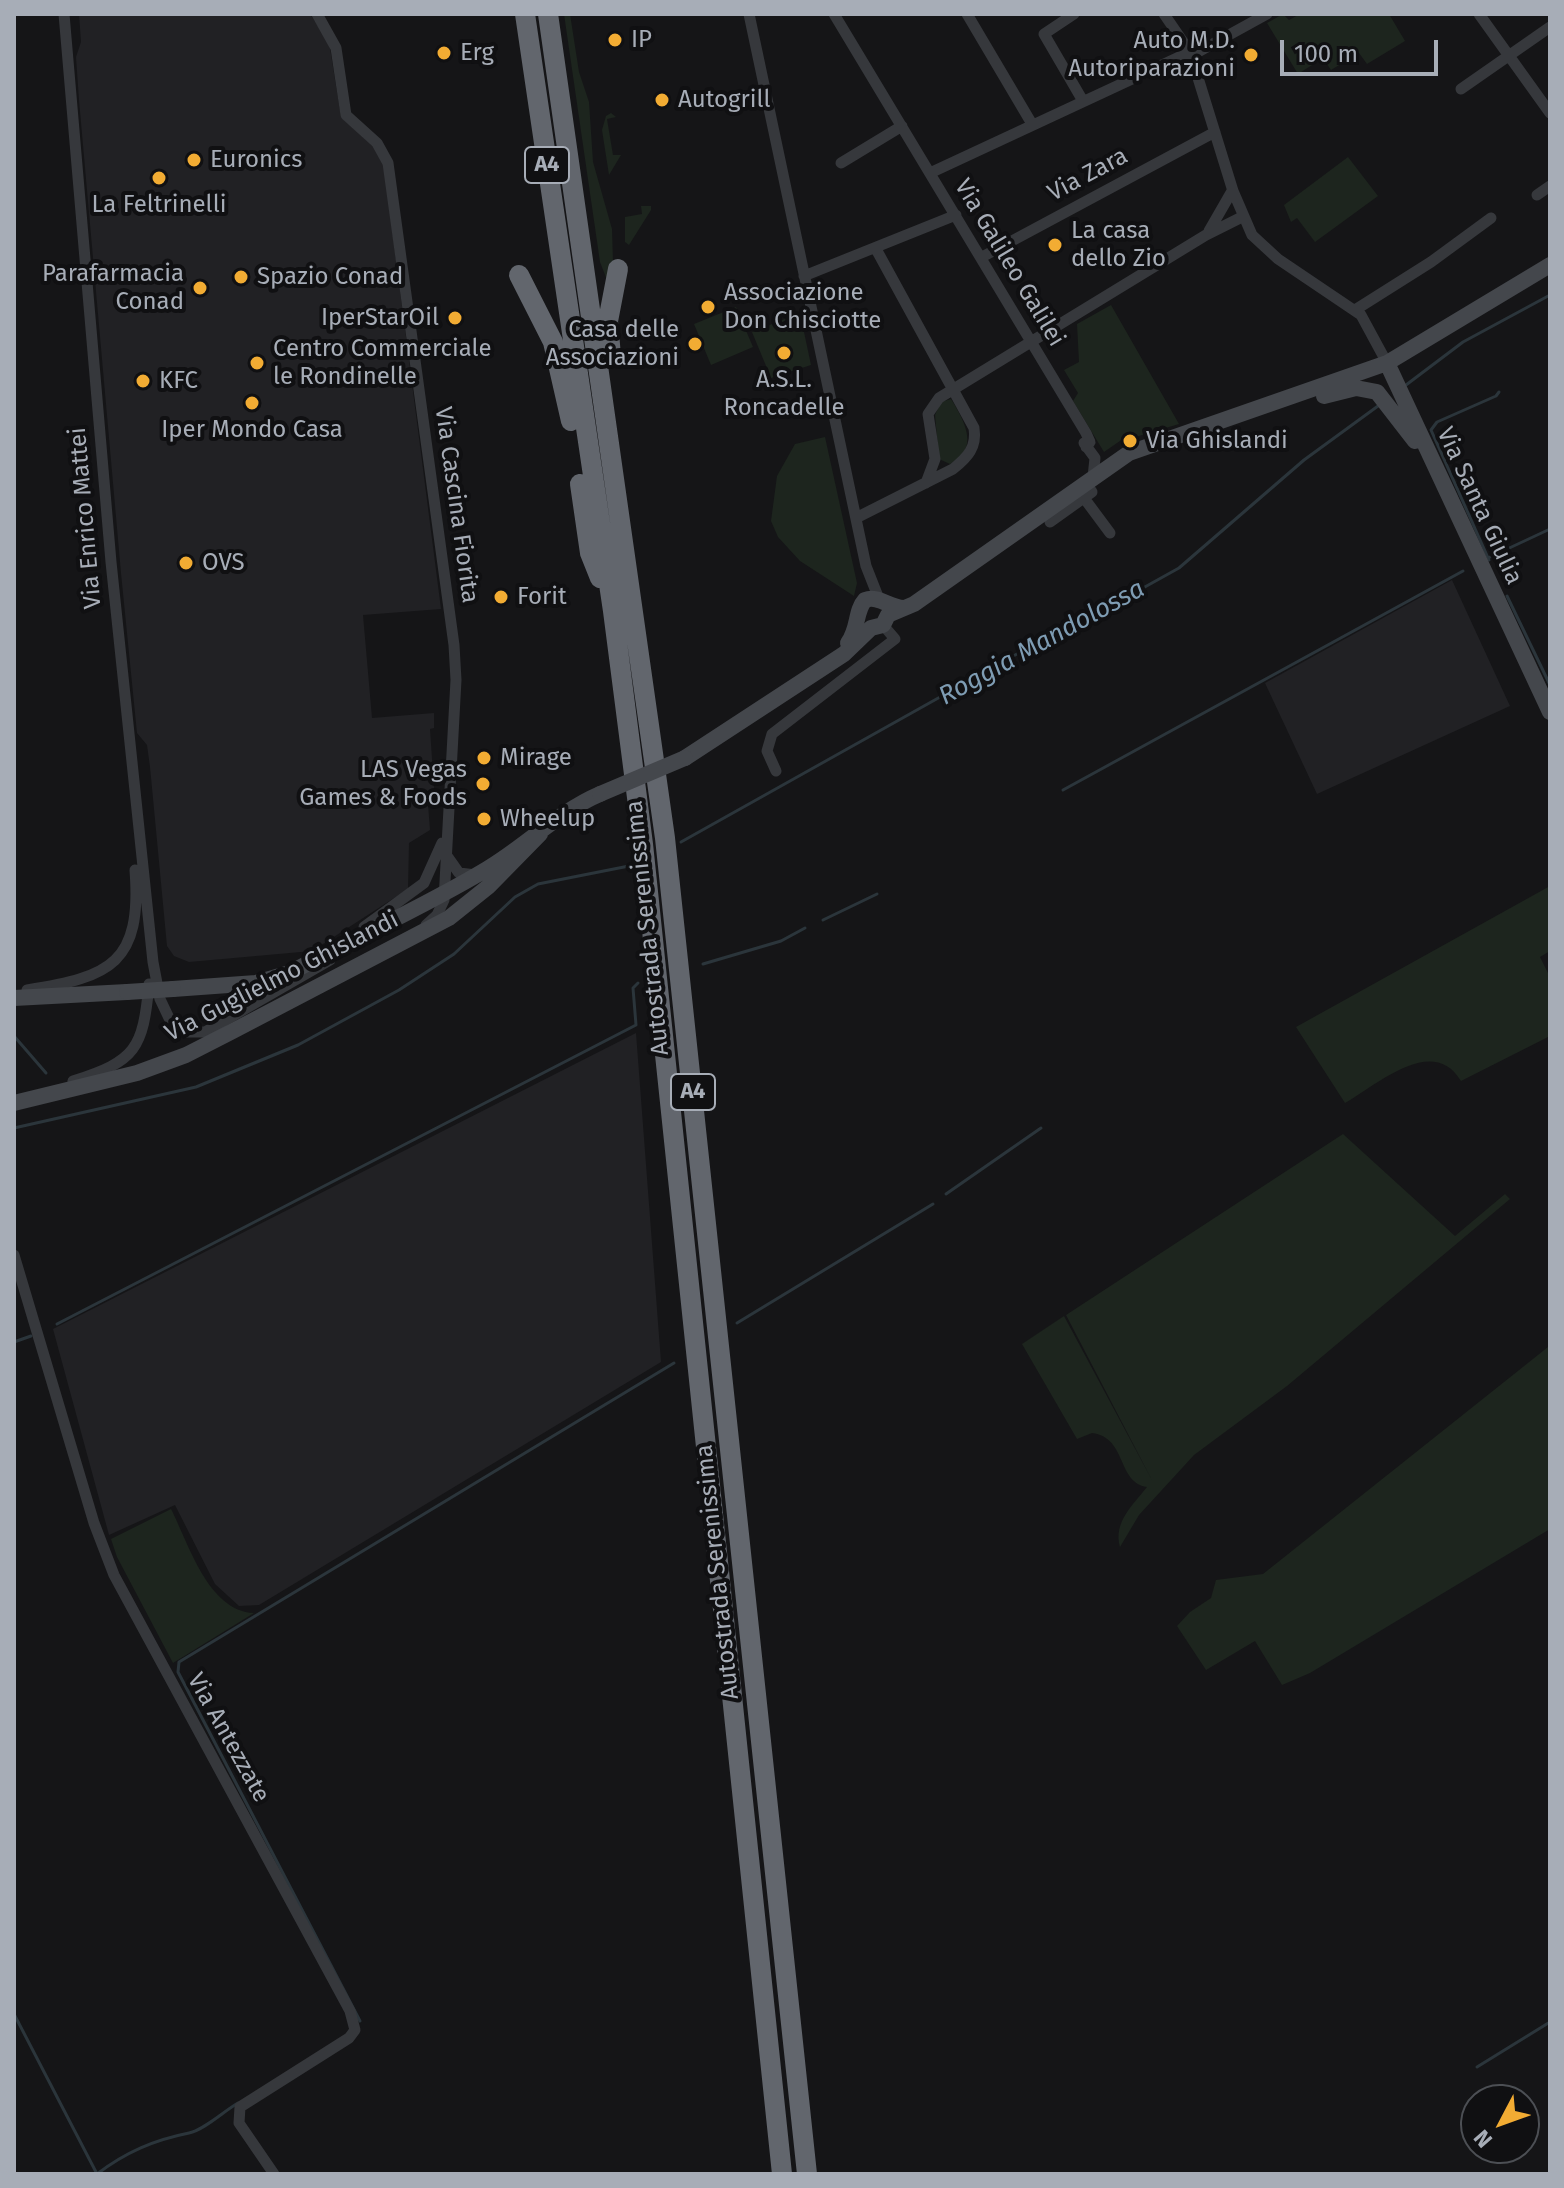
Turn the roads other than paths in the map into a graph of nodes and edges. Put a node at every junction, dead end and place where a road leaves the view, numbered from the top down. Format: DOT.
graph roads {
  1 [pos="66,14"];
  2 [pos="317,14"];
  3 [pos="525,14"];
  4 [pos="548,14"];
  5 [pos="749,14"];
  6 [pos="834,14"];
  7 [pos="967,14"];
  8 [pos="1074,14"];
  9 [pos="1164,14"];
  10 [pos="1267,14"];
  11 [pos="1479,14"];
  12 [pos="1550,27"];
  13 [pos="1190,52"];
  14 [pos="1509,55"];
  15 [pos="1461,89"];
  16 [pos="1083,101"];
  17 [pos="1550,113"];
  18 [pos="1032,124"];
  19 [pos="902,126"];
  20 [pos="1215,132"];
  21 [pos="841,163"];
  22 [pos="930,173"];
  23 [pos="1550,186"];
  24 [pos="1233,191"];
  25 [pos="1537,195"];
  26 [pos="956,215"];
  27 [pos="1242,217"];
  28 [pos="1491,218"];
  29 [pos="1206,235"];
  30 [pos="876,249"];
  31 [pos="982,257"];
  32 [pos="1550,265"];
  33 [pos="618,269"];
  34 [pos="519,275"];
  35 [pos="804,276"];
  36 [pos="1355,310"];
  37 [pos="1030,342"];
  38 [pos="1387,363"];
  39 [pos="953,390"];
  40 [pos="1297,395"];
  41 [pos="1428,453"];
  42 [pos="935,459"];
  43 [pos="953,469"];
  44 [pos="926,483"];
  45 [pos="1087,486"];
  46 [pos="856,518"];
  47 [pos="1050,522"];
  48 [pos="1110,533"];
  49 [pos="111,562"];
  50 [pos="635,606"];
  51 [pos="613,611"];
  52 [pos="879,612"];
  53 [pos="1550,712"];
  54 [pos="776,771"];
  55 [pos="540,834"];
  56 [pos="445,835"];
  57 [pos="477,875"];
  58 [pos="444,891"];
  59 [pos="431,909"];
  60 [pos="149,931"];
  61 [pos="412,935"];
  62 [pos="363,936"];
  63 [pos="305,964"];
  64 [pos="14,995"];
  65 [pos="21,1102"];
  66 [pos="14,1255"];
  67 [pos="274,2174"];
  68 [pos="782,2174"];
  69 [pos="807,2174"];
  1 -- 49 [label="street, Via Enrico Mattei"];
  2 -- 56 [label="street, Via Cascina Fiorita"];
  3 -- 51 [label="highway, Autostrada Serenissima / A4"];
  4 -- 50 [label="highway, Autostrada Serenissima / A4"];
  5 -- 35 [label="street"];
  6 -- 19 [label="street, Via Galileo Galilei"];
  7 -- 18 [label="street"];
  8 -- 16 [label="street"];
  9 -- 13 [label="street"];
  10 -- 13 [label="street"];
  11 -- 14 [label="street"];
  12 -- 14 [label="street"];
  13 -- 16 [label="street"];
  13 -- 20 [label="street"];
  14 -- 15 [label="street"];
  14 -- 17 [label="street"];
  16 -- 18 [label="street"];
  18 -- 22 [label="street"];
  19 -- 21 [label="street"];
  19 -- 22 [label="street, Via Galileo Galilei"];
  20 -- 24 [label="street"];
  20 -- 31 [label="street, Via Zara"];
  22 -- 26 [label="street, Via Galileo Galilei"];
  23 -- 25 [label="street"];
  24 -- 27 [label="street"];
  24 -- 29 [label="street"];
  26 -- 30 [label="street"];
  26 -- 31 [label="street, Via Galileo Galilei"];
  27 -- 29 [label="street"];
  27 -- 36 [label="street"];
  28 -- 36 [label="street"];
  29 -- 37 [label="street"];
  30 -- 35 [label="street"];
  30 -- 39 [label="street"];
  31 -- 37 [label="street, Via Galileo Galilei"];
  32 -- 38 [label="street, Via Guglielmo Ghislandi"];
  33 -- 50 [label="highway"];
  34 -- 51 [label="highway"];
  35 -- 46 [label="street"];
  36 -- 38 [label="street"];
  37 -- 39 [label="street"];
  37 -- 45 [label="street, Via Galileo Galilei"];
  38 -- 40 [label="street, Via Guglielmo Ghislandi"];
  38 -- 41 [label="street, Via Santa Giulia"];
  39 -- 42 [label="street"];
  39 -- 43 [label="street"];
  40 -- 41 [label="street, Via Guglielmo Ghislandi"];
  40 -- 45 [label="street, Via Guglielmo Ghislandi"];
  41 -- 53 [label="street, Via Santa Giulia"];
  42 -- 43 [label="street"];
  42 -- 44 [label="street"];
  43 -- 44 [label="street"];
  44 -- 46 [label="street"];
  45 -- 47 [label="street, Via Guglielmo Ghislandi"];
  45 -- 48 [label="street"];
  45 -- 52 [label="street, Via Guglielmo Ghislandi"];
  46 -- 52 [label="street"];
  49 -- 60 [label="street, Via Enrico Mattei"];
  49 -- 64 [label="street"];
  50 -- 69 [label="highway, Autostrada Serenissima / A4"];
  51 -- 68 [label="highway, Autostrada Serenissima / A4"];
  52 -- 54 [label="street"];
  52 -- 55 [label="street, Via Guglielmo Ghislandi, bridge"];
  55 -- 57 [label="street, Via Guglielmo Ghislandi"];
  55 -- 61 [label="street, Via Guglielmo Ghislandi"];
  56 -- 57 [label="street"];
  56 -- 58 [label="street"];
  56 -- 63 [label="street"];
  57 -- 58 [label="street, Via Guglielmo Ghislandi"];
  58 -- 59 [label="street, Via Guglielmo Ghislandi"];
  59 -- 61 [label="street"];
  59 -- 62 [label="street, Via Guglielmo Ghislandi"];
  60 -- 62 [label="street"];
  60 -- 65 [label="street"];
  61 -- 65 [label="street, Via Guglielmo Ghislandi"];
  62 -- 63 [label="street, Via Guglielmo Ghislandi"];
  63 -- 64 [label="street, Via Guglielmo Ghislandi, bridge"];
  66 -- 67 [label="street, Via Antezzate"];
}
